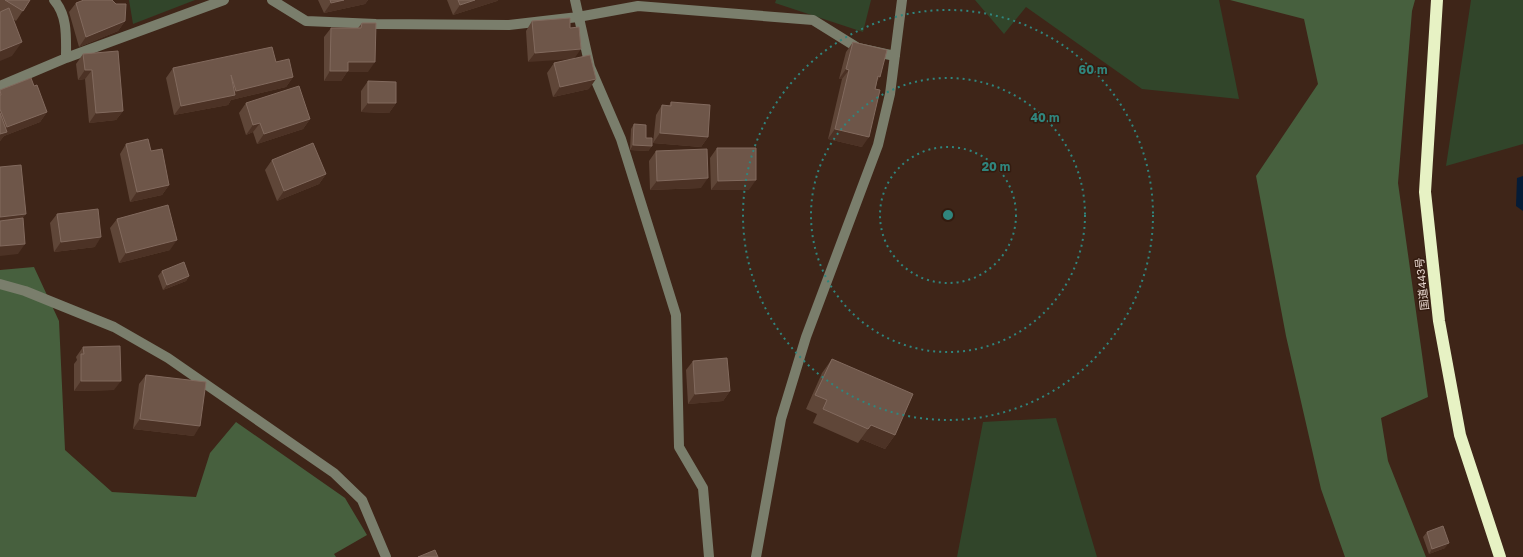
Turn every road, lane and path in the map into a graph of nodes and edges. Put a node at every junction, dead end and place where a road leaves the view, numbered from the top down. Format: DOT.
graph roads {
  1 [pos="54,0"];
  2 [pos="224,0"];
  3 [pos="272,0"];
  4 [pos="575,0"];
  5 [pos="902,0"];
  6 [pos="1436,0"];
  7 [pos="578,17"];
  8 [pos="895,56"];
  9 [pos="66,58"];
  10 [pos="0,86"];
  11 [pos="0,284"];
  12 [pos="386,557"];
  13 [pos="710,557"];
  14 [pos="756,557"];
  15 [pos="1500,557"];
  1 -- 9 [label="street"];
  2 -- 9 [label="street"];
  3 -- 7 [label="street"];
  4 -- 7 [label="street"];
  5 -- 8 [label="street"];
  6 -- 15 [label="highway, 国道443号"];
  7 -- 8 [label="street"];
  7 -- 13 [label="street"];
  8 -- 14 [label="street"];
  9 -- 10 [label="street"];
  11 -- 12 [label="street"];
}
